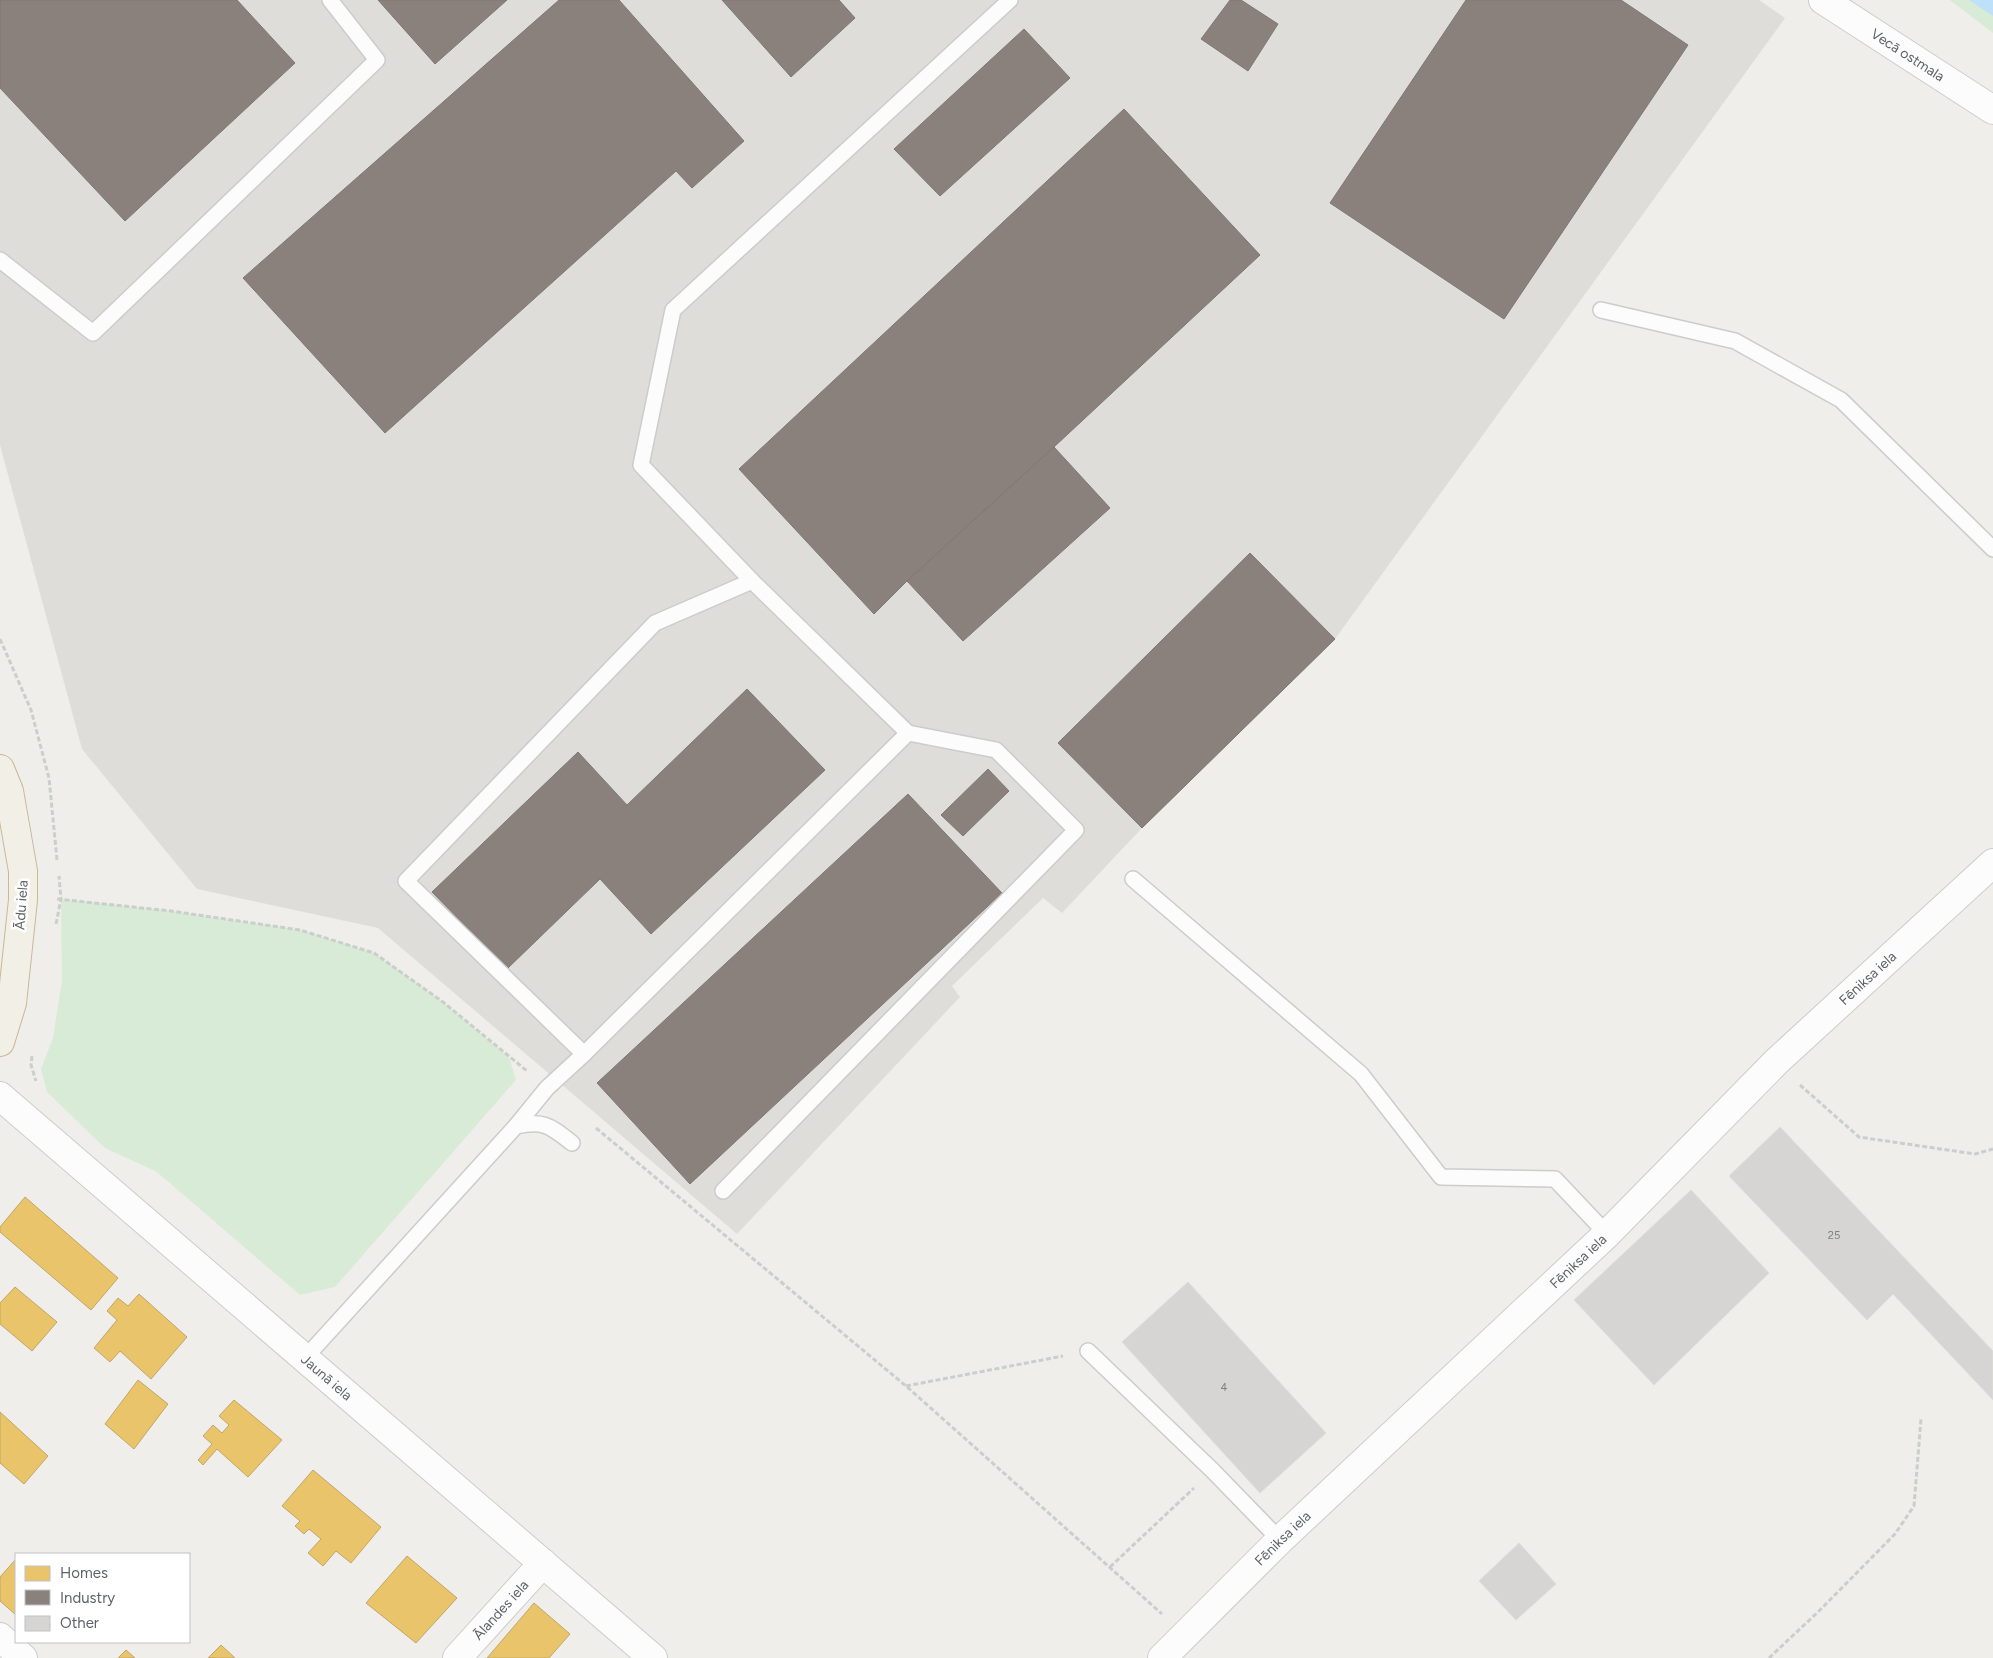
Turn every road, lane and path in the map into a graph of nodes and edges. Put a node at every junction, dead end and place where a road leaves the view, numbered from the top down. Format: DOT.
graph roads {
  1 [pos="330,0"];
  2 [pos="1010,0"];
  3 [pos="1823,0"];
  4 [pos="1993,110"];
  5 [pos="0,260"];
  6 [pos="1601,310"];
  7 [pos="1993,549"];
  8 [pos="752,582"];
  9 [pos="0,639"];
  10 [pos="908,734"];
  11 [pos="0,769"];
  12 [pos="57,862"];
  13 [pos="1993,863"];
  14 [pos="58,871"];
  15 [pos="1133,879"];
  16 [pos="61,899"];
  17 [pos="23,900"];
  18 [pos="0,1042"];
  19 [pos="584,1054"];
  20 [pos="1776,1062"];
  21 [pos="548,1088"];
  22 [pos="0,1096"];
  23 [pos="516,1126"];
  24 [pos="593,1126"];
  25 [pos="572,1143"];
  26 [pos="1993,1149"];
  27 [pos="723,1191"];
  28 [pos="1607,1234"];
  29 [pos="1088,1351"];
  30 [pos="305,1358"];
  31 [pos="906,1386"];
  32 [pos="1920,1419"];
  33 [pos="1213,1471"];
  34 [pos="1280,1540"];
  35 [pos="543,1563"];
  36 [pos="1110,1567"];
  37 [pos="1184,1634"];
  38 [pos="0,1638"];
  39 [pos="23,1658"];
  40 [pos="458,1658"];
  41 [pos="653,1658"];
  42 [pos="1163,1658"];
  43 [pos="1769,1658"];
  1 -- 5 [label="lane"];
  2 -- 8 [label="lane"];
  3 -- 4 [label="street, Vecā ostmala"];
  6 -- 7 [label="lane"];
  8 -- 10 [label="lane"];
  8 -- 19 [label="lane"];
  9 -- 12 [label="path"];
  10 -- 19 [label="lane"];
  10 -- 27 [label="lane"];
  11 -- 17 [label="highway, Ādu iela"];
  13 -- 20 [label="street, Fēniksa iela"];
  14 -- 16 [label="path"];
  15 -- 28 [label="lane"];
  16 -- 17 [label="path"];
  16 -- 21 [label="path"];
  17 -- 18 [label="highway, Ādu iela"];
  19 -- 21 [label="lane"];
  20 -- 26 [label="path"];
  20 -- 28 [label="street, Fēniksa iela"];
  21 -- 23 [label="lane"];
  22 -- 30 [label="street, Jaunā iela"];
  23 -- 25 [label="lane"];
  23 -- 30 [label="lane"];
  24 -- 31 [label="path"];
  28 -- 34 [label="street, Fēniksa iela"];
  29 -- 31 [label="path"];
  29 -- 33 [label="lane"];
  30 -- 35 [label="street, Jaunā iela"];
  31 -- 36 [label="path"];
  32 -- 43 [label="path"];
  33 -- 34 [label="lane"];
  33 -- 36 [label="path"];
  34 -- 37 [label="street, Fēniksa iela"];
  35 -- 40 [label="street, Ālandes iela"];
  35 -- 41 [label="street, Jaunā iela"];
  36 -- 37 [label="path"];
  37 -- 42 [label="street, Fēniksa iela"];
  38 -- 39 [label="street"];
}
